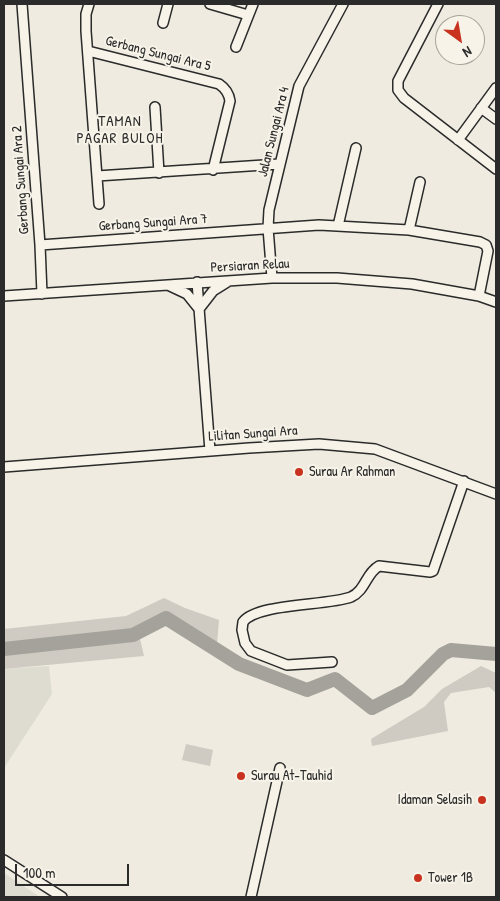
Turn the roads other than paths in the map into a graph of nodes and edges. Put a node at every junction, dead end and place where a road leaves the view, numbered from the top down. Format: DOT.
graph roads {
  1 [pos="22,4"];
  2 [pos="89,4"];
  3 [pos="168,4"];
  4 [pos="210,4"];
  5 [pos="253,4"];
  6 [pos="343,4"];
  7 [pos="438,4"];
  8 [pos="248,15"];
  9 [pos="163,23"];
  10 [pos="236,48"];
  11 [pos="88,51"];
  12 [pos="496,88"];
  13 [pos="155,107"];
  14 [pos="482,108"];
  15 [pos="496,119"];
  16 [pos="458,140"];
  17 [pos="356,148"];
  18 [pos="279,164"];
  19 [pos="496,169"];
  20 [pos="213,170"];
  21 [pos="158,173"];
  22 [pos="97,176"];
  23 [pos="420,182"];
  24 [pos="99,204"];
  25 [pos="338,226"];
  26 [pos="268,228"];
  27 [pos="409,230"];
  28 [pos="40,245"];
  29 [pos="272,278"];
  30 [pos="231,280"];
  31 [pos="197,282"];
  32 [pos="166,285"];
  33 [pos="42,294"];
  34 [pos="4,296"];
  35 [pos="479,296"];
  36 [pos="496,302"];
  37 [pos="199,309"];
  38 [pos="210,451"];
  39 [pos="4,467"];
  40 [pos="464,481"];
  41 [pos="496,494"];
  42 [pos="332,662"];
  43 [pos="280,768"];
  44 [pos="4,860"];
  45 [pos="62,897"];
  46 [pos="251,897"];
  1 -- 28 [label="street, Gerbang Sungai Ara 2"];
  2 -- 11 [label="street"];
  3 -- 9 [label="street"];
  4 -- 8 [label="street"];
  5 -- 8 [label="street"];
  6 -- 18 [label="street, Jalan Sungai Ara 4"];
  7 -- 16 [label="street"];
  8 -- 10 [label="street"];
  11 -- 20 [label="street, Gerbang Sungai Ara 5"];
  11 -- 22 [label="street"];
  12 -- 14 [label="street"];
  13 -- 21 [label="street"];
  14 -- 15 [label="street"];
  14 -- 16 [label="street"];
  16 -- 19 [label="street"];
  17 -- 25 [label="street"];
  18 -- 20 [label="street"];
  18 -- 26 [label="street, Jalan Sungai Ara 4"];
  20 -- 21 [label="street"];
  21 -- 22 [label="street"];
  22 -- 24 [label="street"];
  23 -- 27 [label="street"];
  25 -- 26 [label="street, Gerbang Sungai Ara 7"];
  25 -- 27 [label="street, Gerbang Sungai Ara 7"];
  26 -- 28 [label="street, Gerbang Sungai Ara 7"];
  26 -- 29 [label="street, Jalan Sungai Ara 4"];
  27 -- 35 [label="street, Gerbang Sungai Ara 7"];
  28 -- 33 [label="street, Gerbang Sungai Ara 2"];
  29 -- 30 [label="street, Persiaran Relau"];
  29 -- 35 [label="street, Persiaran Relau"];
  30 -- 31 [label="street, Persiaran Relau"];
  30 -- 37 [label="street"];
  31 -- 32 [label="street, Persiaran Relau"];
  31 -- 37 [label="street"];
  32 -- 33 [label="street, Persiaran Relau"];
  32 -- 37 [label="street"];
  33 -- 34 [label="street, Persiaran Relau"];
  35 -- 36 [label="street, Persiaran Relau"];
  37 -- 38 [label="street"];
  38 -- 39 [label="street, Lilitan Sungai Ara"];
  38 -- 40 [label="street, Lilitan Sungai Ara"];
  40 -- 41 [label="street, Lilitan Sungai Ara"];
  40 -- 42 [label="street"];
  43 -- 46 [label="street"];
  44 -- 45 [label="street"];
}
